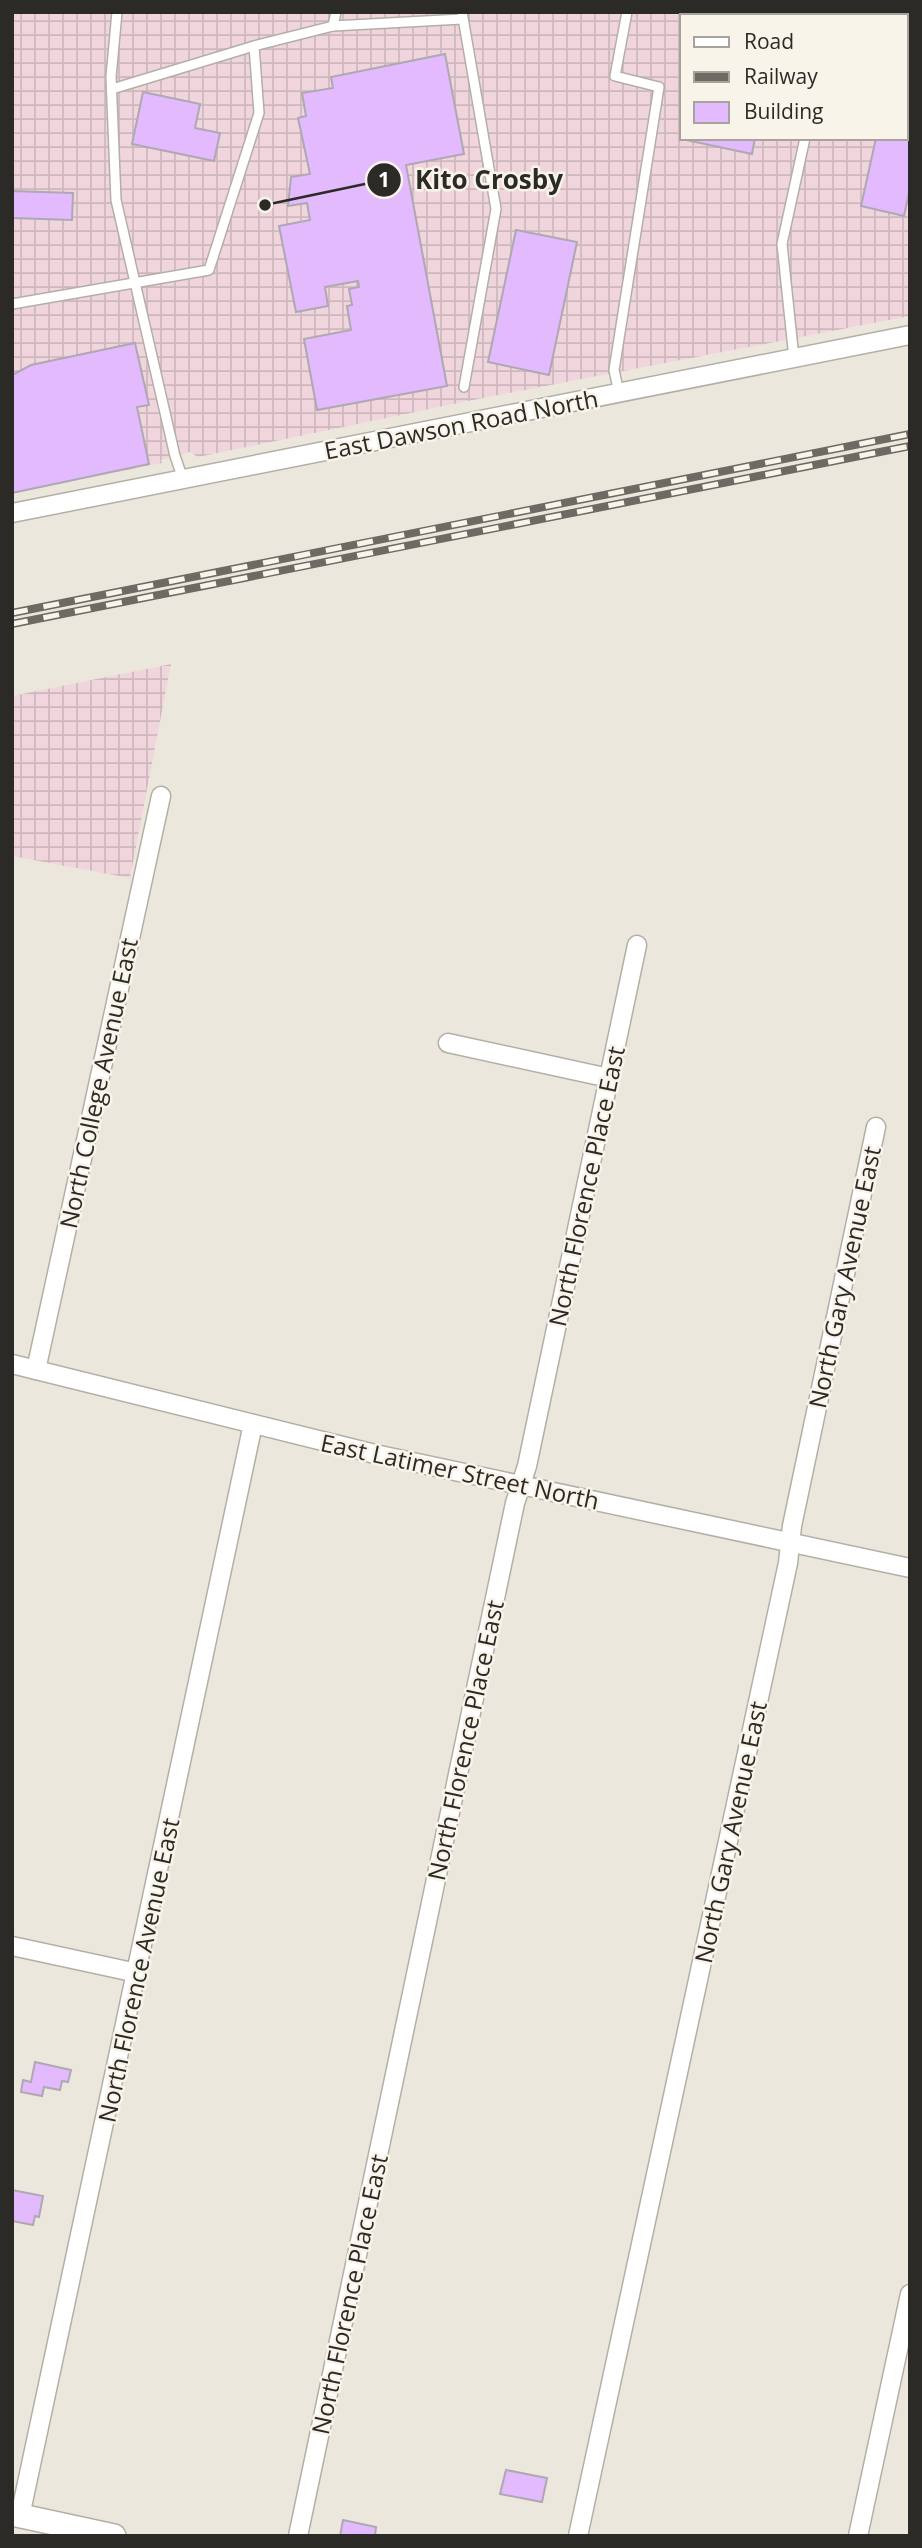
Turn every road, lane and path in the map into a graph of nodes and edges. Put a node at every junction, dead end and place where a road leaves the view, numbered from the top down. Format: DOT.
graph roads {
  1 [pos="117,12"];
  2 [pos="336,12"];
  3 [pos="627,12"];
  4 [pos="462,16"];
  5 [pos="333,26"];
  6 [pos="254,46"];
  7 [pos="111,89"];
  8 [pos="805,140"];
  9 [pos="135,282"];
  10 [pos="12,304"];
  11 [pos="910,335"];
  12 [pos="794,358"];
  13 [pos="464,387"];
  14 [pos="620,393"];
  15 [pos="183,479"];
  16 [pos="12,513"];
  17 [pos="161,796"];
  18 [pos="637,945"];
  19 [pos="448,1043"];
  20 [pos="609,1078"];
  21 [pos="876,1127"];
  22 [pos="12,1364"];
  23 [pos="36,1370"];
  24 [pos="253,1424"];
  25 [pos="521,1485"];
  26 [pos="790,1543"];
  27 [pos="910,1568"];
  28 [pos="12,1947"];
  29 [pos="137,1973"];
  30 [pos="910,2294"];
  31 [pos="16,2515"];
  32 [pos="114,2536"];
  33 [pos="298,2536"];
  34 [pos="578,2536"];
  35 [pos="859,2536"];
  1 -- 7 [label="lane"];
  2 -- 5 [label="lane"];
  3 -- 14 [label="lane"];
  4 -- 5 [label="lane"];
  4 -- 13 [label="lane"];
  5 -- 6 [label="lane"];
  6 -- 7 [label="lane"];
  6 -- 9 [label="lane"];
  7 -- 9 [label="lane"];
  8 -- 12 [label="lane"];
  9 -- 10 [label="lane"];
  9 -- 15 [label="lane"];
  11 -- 12 [label="street, East Dawson Road North"];
  12 -- 14 [label="street, East Dawson Road North"];
  14 -- 15 [label="street, East Dawson Road North"];
  15 -- 16 [label="street, East Dawson Road North"];
  17 -- 23 [label="street, North College Avenue East"];
  18 -- 20 [label="street, North Florence Place East"];
  19 -- 20 [label="street"];
  20 -- 25 [label="street, North Florence Place East"];
  21 -- 26 [label="street, North Gary Avenue East"];
  22 -- 23 [label="street, East Latimer Street North"];
  23 -- 24 [label="street, East Latimer Street North"];
  24 -- 25 [label="street, East Latimer Street North"];
  24 -- 29 [label="street, North Florence Avenue East"];
  25 -- 26 [label="street, East Latimer Street North"];
  25 -- 33 [label="street, North Florence Place East"];
  26 -- 27 [label="street, East Latimer Street North"];
  26 -- 34 [label="street, North Gary Avenue East"];
  28 -- 29 [label="street"];
  29 -- 31 [label="street, North Florence Avenue East"];
  30 -- 35 [label="street"];
  31 -- 32 [label="street"];
}
